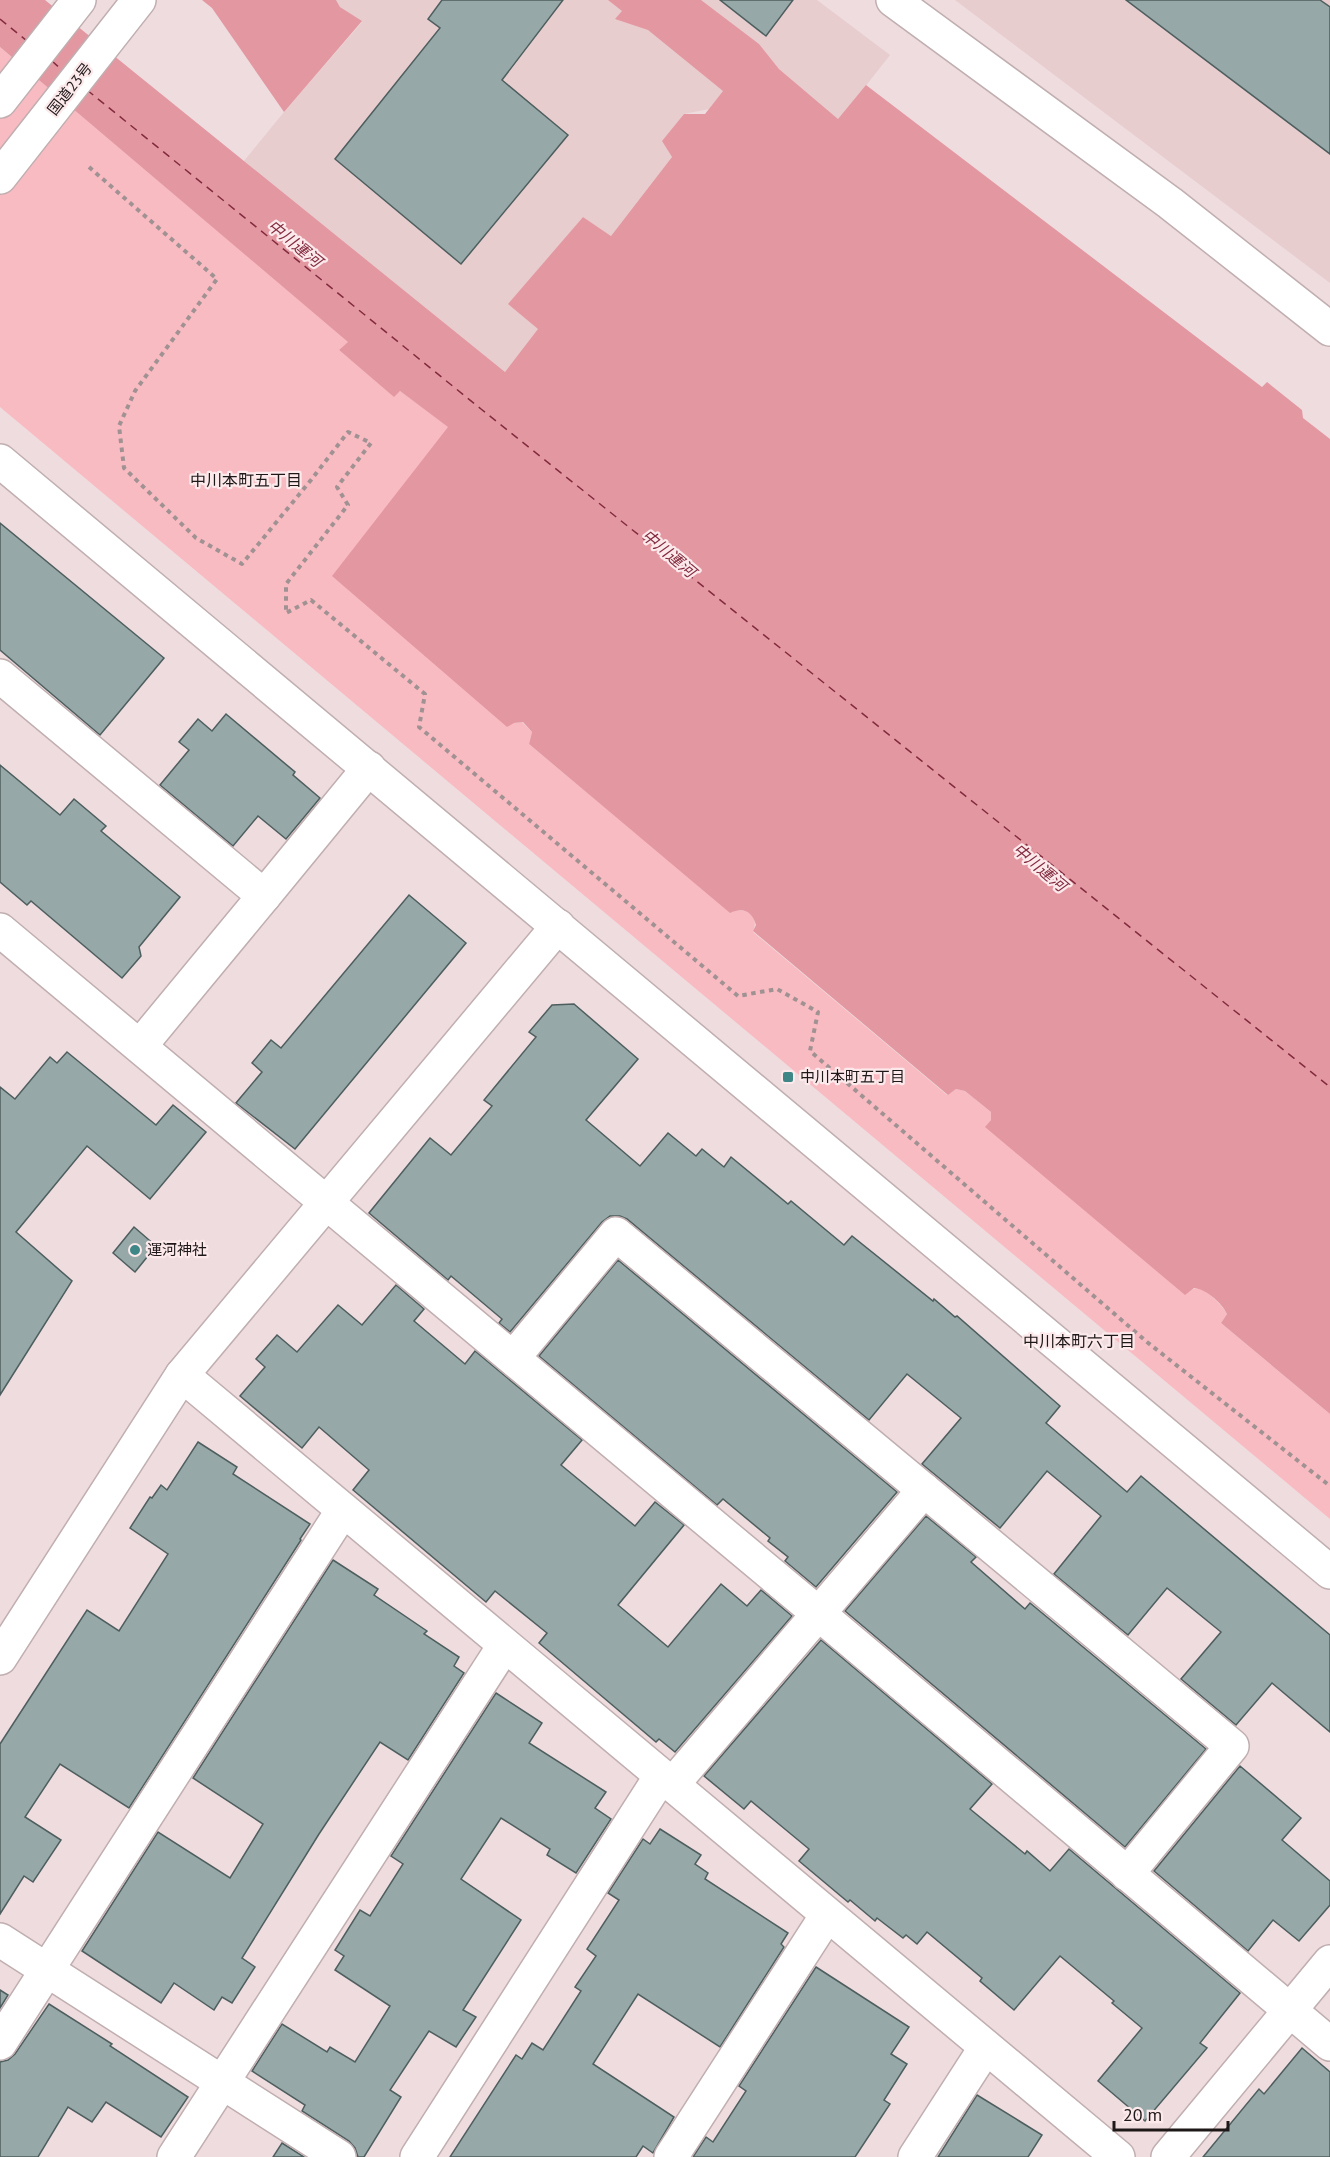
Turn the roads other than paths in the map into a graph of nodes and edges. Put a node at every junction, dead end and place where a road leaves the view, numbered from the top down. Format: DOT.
graph roads {
  1 [pos="79,0"];
  2 [pos="139,0"];
  3 [pos="893,0"];
  4 [pos="0,101"];
  5 [pos="0,177"];
  6 [pos="1330,329"];
  7 [pos="0,460"];
  8 [pos="0,676"];
  9 [pos="369,768"];
  10 [pos="264,896"];
  11 [pos="558,926"];
  12 [pos="0,930"];
  13 [pos="140,1046"];
  14 [pos="326,1203"];
  15 [pos="513,1358"];
  16 [pos="182,1375"];
  17 [pos="924,1491"];
  18 [pos="342,1510"];
  19 [pos="1330,1572"];
  20 [pos="819,1614"];
  21 [pos="504,1646"];
  22 [pos="0,1658"];
  23 [pos="666,1781"];
  24 [pos="1127,1874"];
  25 [pos="827,1915"];
  26 [pos="0,1940"];
  27 [pos="1330,1962"];
  28 [pos="47,1970"];
  29 [pos="1290,2011"];
  30 [pos="0,2043"];
  31 [pos="1330,2044"];
  32 [pos="986,2047"];
  33 [pos="222,2082"];
  34 [pos="174,2157"];
  35 [pos="339,2157"];
  36 [pos="417,2157"];
  37 [pos="671,2157"];
  38 [pos="915,2157"];
  39 [pos="1119,2157"];
  40 [pos="1168,2157"];
  1 -- 4 [label="main road"];
  2 -- 5 [label="main road, 国道23号"];
  3 -- 6 [label="main road"];
  7 -- 9 [label="main road"];
  8 -- 10 [label="main road"];
  9 -- 10 [label="main road"];
  9 -- 11 [label="main road"];
  10 -- 13 [label="main road"];
  11 -- 14 [label="main road"];
  11 -- 19 [label="main road"];
  12 -- 13 [label="main road"];
  13 -- 14 [label="main road"];
  14 -- 15 [label="main road"];
  14 -- 16 [label="main road"];
  15 -- 17 [label="main road"];
  15 -- 20 [label="main road"];
  16 -- 18 [label="main road"];
  16 -- 22 [label="main road"];
  17 -- 20 [label="main road"];
  17 -- 24 [label="main road"];
  18 -- 21 [label="main road"];
  18 -- 28 [label="main road"];
  20 -- 23 [label="main road"];
  20 -- 24 [label="main road"];
  21 -- 23 [label="main road"];
  21 -- 33 [label="main road"];
  23 -- 25 [label="main road"];
  23 -- 36 [label="main road"];
  24 -- 29 [label="main road"];
  25 -- 32 [label="main road"];
  25 -- 37 [label="main road"];
  26 -- 28 [label="main road"];
  27 -- 29 [label="main road"];
  28 -- 30 [label="main road"];
  28 -- 33 [label="main road"];
  29 -- 31 [label="main road"];
  29 -- 40 [label="main road"];
  32 -- 38 [label="main road"];
  32 -- 39 [label="main road"];
  33 -- 34 [label="main road"];
  33 -- 35 [label="main road"];
}
